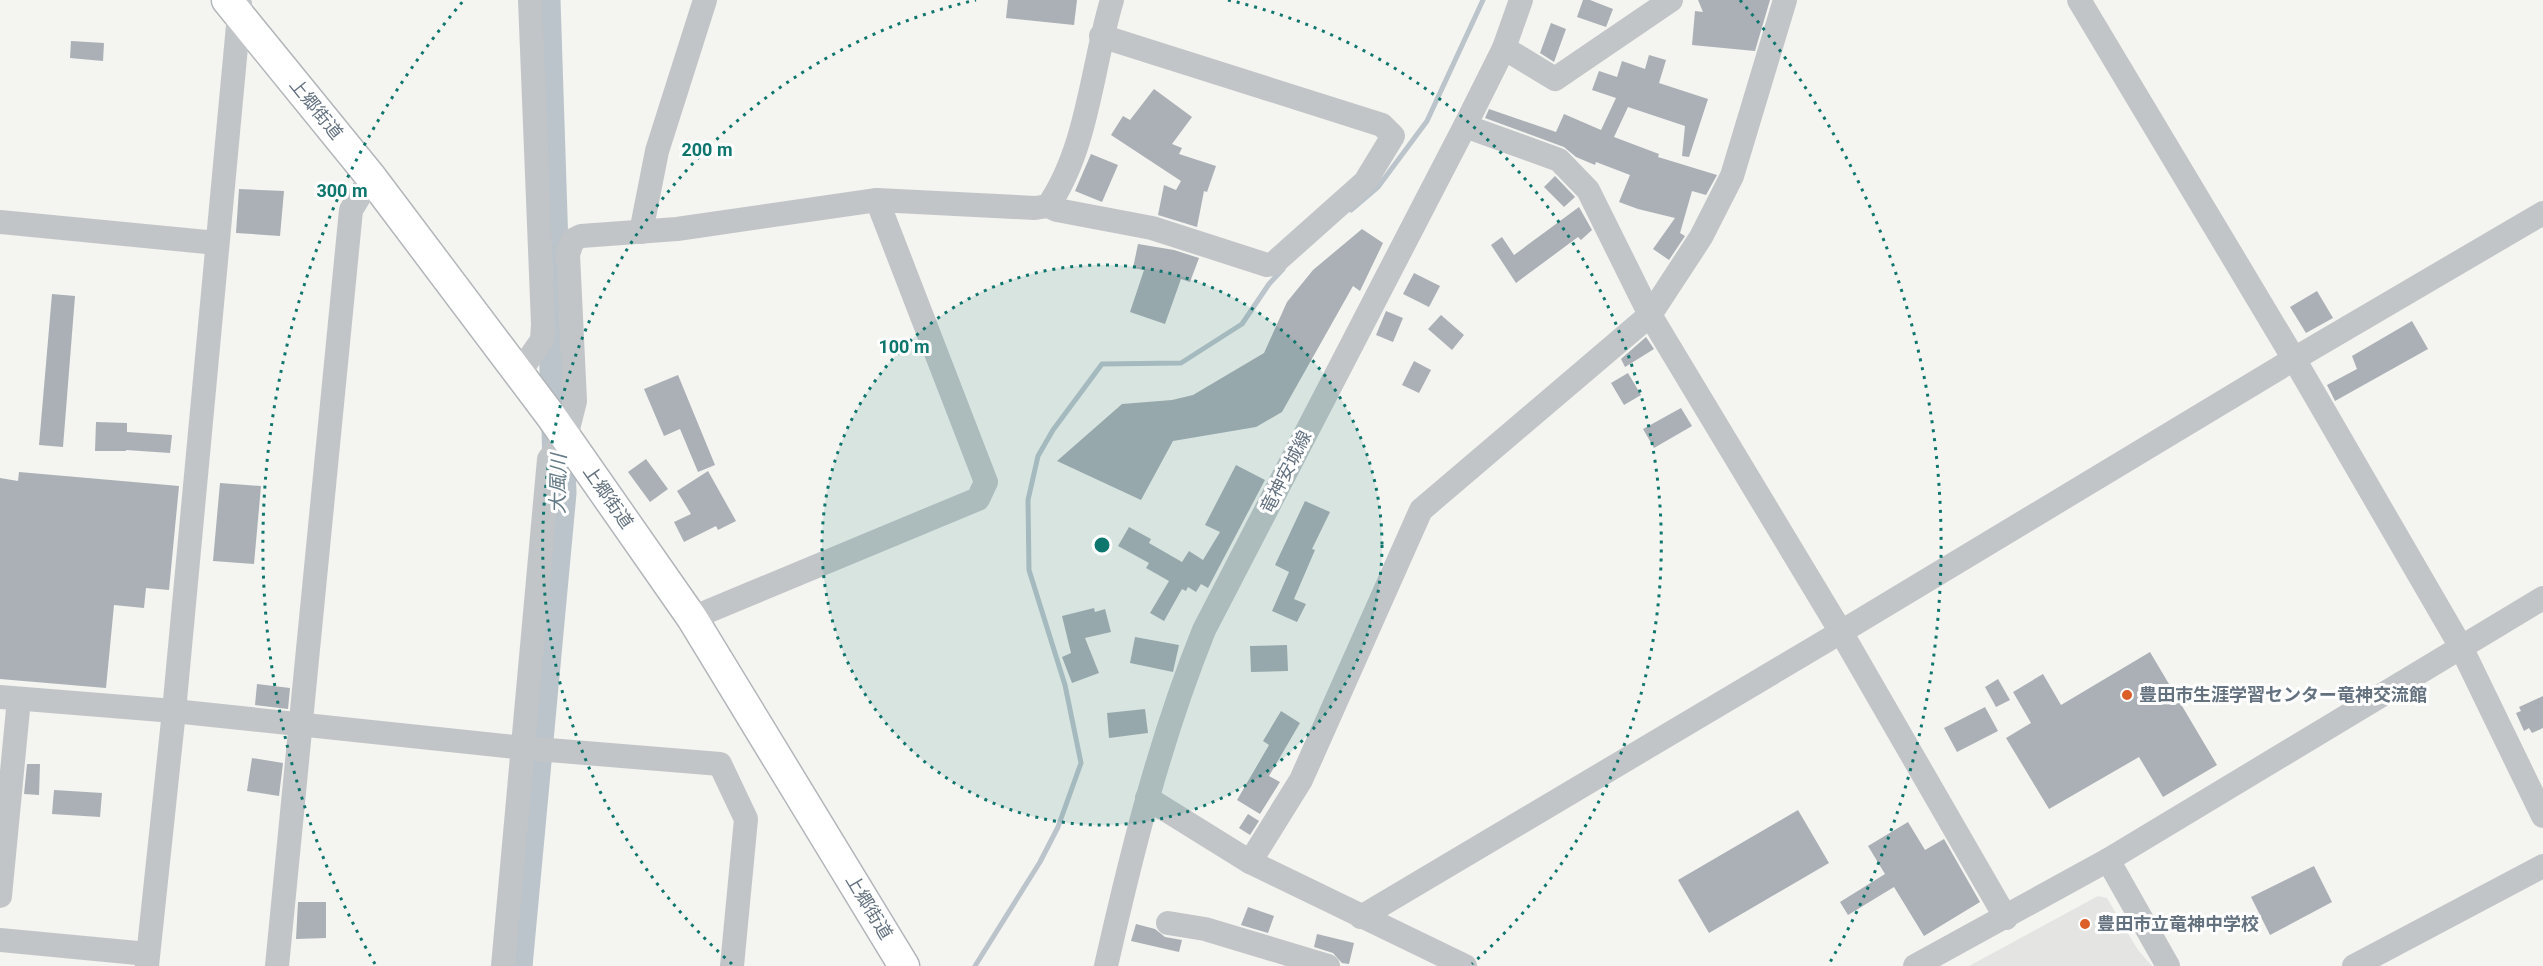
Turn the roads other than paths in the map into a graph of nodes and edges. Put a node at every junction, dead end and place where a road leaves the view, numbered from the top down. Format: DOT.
graph roads {
  1 [pos="530,0"];
  2 [pos="705,0"];
  3 [pos="1112,0"];
  4 [pos="1521,0"];
  5 [pos="1671,0"];
  6 [pos="1785,0"];
  7 [pos="2079,0"];
  8 [pos="236,5"];
  9 [pos="1101,36"];
  10 [pos="1504,48"];
  11 [pos="1465,126"];
  12 [pos="371,177"];
  13 [pos="877,200"];
  14 [pos="1048,206"];
  15 [pos="2541,218"];
  16 [pos="0,222"];
  17 [pos="641,232"];
  18 [pos="217,243"];
  19 [pos="1650,315"];
  20 [pos="2294,359"];
  21 [pos="519,373"];
  22 [pos="566,437"];
  23 [pos="2543,598"];
  24 [pos="692,618"];
  25 [pos="1841,632"];
  26 [pos="2461,647"];
  27 [pos="9,698"];
  28 [pos="174,711"];
  29 [pos="301,723"];
  30 [pos="524,748"];
  31 [pos="1147,798"];
  32 [pos="2543,816"];
  33 [pos="2108,860"];
  34 [pos="1250,862"];
  35 [pos="2543,866"];
  36 [pos="0,896"];
  37 [pos="1361,916"];
  38 [pos="2006,918"];
  39 [pos="1168,923"];
  40 [pos="0,940"];
  41 [pos="148,960"];
  42 [pos="276,966"];
  43 [pos="503,966"];
  44 [pos="732,966"];
  45 [pos="904,966"];
  46 [pos="1106,966"];
  47 [pos="1328,966"];
  48 [pos="1465,966"];
  49 [pos="1915,966"];
  50 [pos="2168,966"];
  51 [pos="2354,966"];
  1 -- 21 [label="street"];
  2 -- 17 [label="street"];
  3 -- 9 [label="street"];
  4 -- 10 [label="street, 竜神安城線"];
  5 -- 10 [label="street"];
  6 -- 19 [label="street"];
  7 -- 20 [label="street"];
  8 -- 12 [label="main road, 上郷街道"];
  8 -- 18 [label="street"];
  9 -- 14 [label="street"];
  9 -- 14 [label="street"];
  10 -- 11 [label="street, 竜神安城線"];
  11 -- 19 [label="street"];
  11 -- 31 [label="street, 竜神安城線"];
  12 -- 21 [label="main road, 上郷街道"];
  12 -- 29 [label="street"];
  13 -- 14 [label="street"];
  13 -- 17 [label="street"];
  13 -- 24 [label="street"];
  15 -- 20 [label="street"];
  16 -- 18 [label="street"];
  17 -- 22 [label="street"];
  18 -- 28 [label="street"];
  19 -- 25 [label="street"];
  19 -- 34 [label="street"];
  20 -- 25 [label="street"];
  20 -- 26 [label="street"];
  21 -- 22 [label="main road, 上郷街道"];
  22 -- 24 [label="main road, 上郷街道"];
  22 -- 30 [label="street"];
  23 -- 26 [label="street"];
  24 -- 45 [label="main road, 上郷街道"];
  25 -- 37 [label="street"];
  25 -- 38 [label="street"];
  26 -- 32 [label="street"];
  26 -- 33 [label="street"];
  27 -- 28 [label="street"];
  27 -- 36 [label="street"];
  28 -- 29 [label="street"];
  28 -- 41 [label="street"];
  29 -- 30 [label="street"];
  29 -- 42 [label="street"];
  30 -- 43 [label="street"];
  30 -- 44 [label="street"];
  31 -- 34 [label="street"];
  31 -- 46 [label="street, 竜神安城線"];
  33 -- 38 [label="street"];
  33 -- 50 [label="street"];
  34 -- 37 [label="street"];
  35 -- 51 [label="street"];
  37 -- 48 [label="street"];
  38 -- 49 [label="street"];
  39 -- 47 [label="street"];
  40 -- 41 [label="street"];
}
